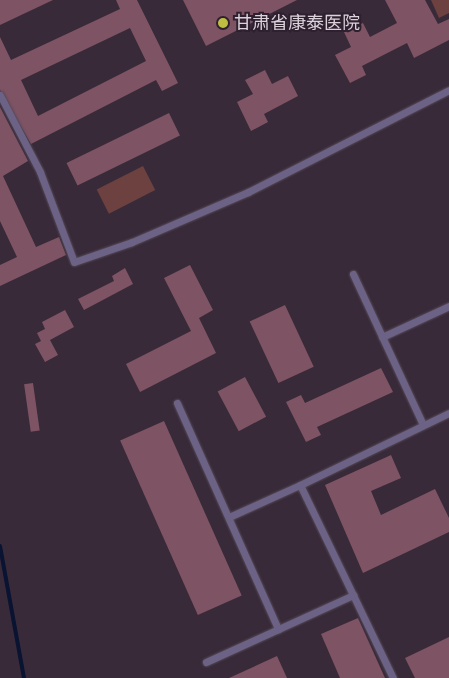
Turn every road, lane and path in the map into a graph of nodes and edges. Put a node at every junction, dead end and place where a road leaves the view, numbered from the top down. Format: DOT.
graph roads {
  1 [pos="449,90"];
  2 [pos="0,94"];
  3 [pos="353,274"];
  4 [pos="449,306"];
  5 [pos="382,337"];
  6 [pos="177,403"];
  7 [pos="449,413"];
  8 [pos="423,425"];
  9 [pos="300,485"];
  10 [pos="228,517"];
  11 [pos="353,595"];
  12 [pos="278,629"];
  13 [pos="206,662"];
  14 [pos="393,678"];
  1 -- 2 [label="lane"];
  3 -- 5 [label="lane"];
  4 -- 5 [label="lane"];
  5 -- 8 [label="lane"];
  6 -- 10 [label="lane"];
  7 -- 8 [label="lane"];
  8 -- 9 [label="lane"];
  9 -- 10 [label="lane"];
  9 -- 11 [label="lane"];
  10 -- 12 [label="lane"];
  11 -- 12 [label="lane"];
  11 -- 14 [label="lane"];
  12 -- 13 [label="lane"];
}
